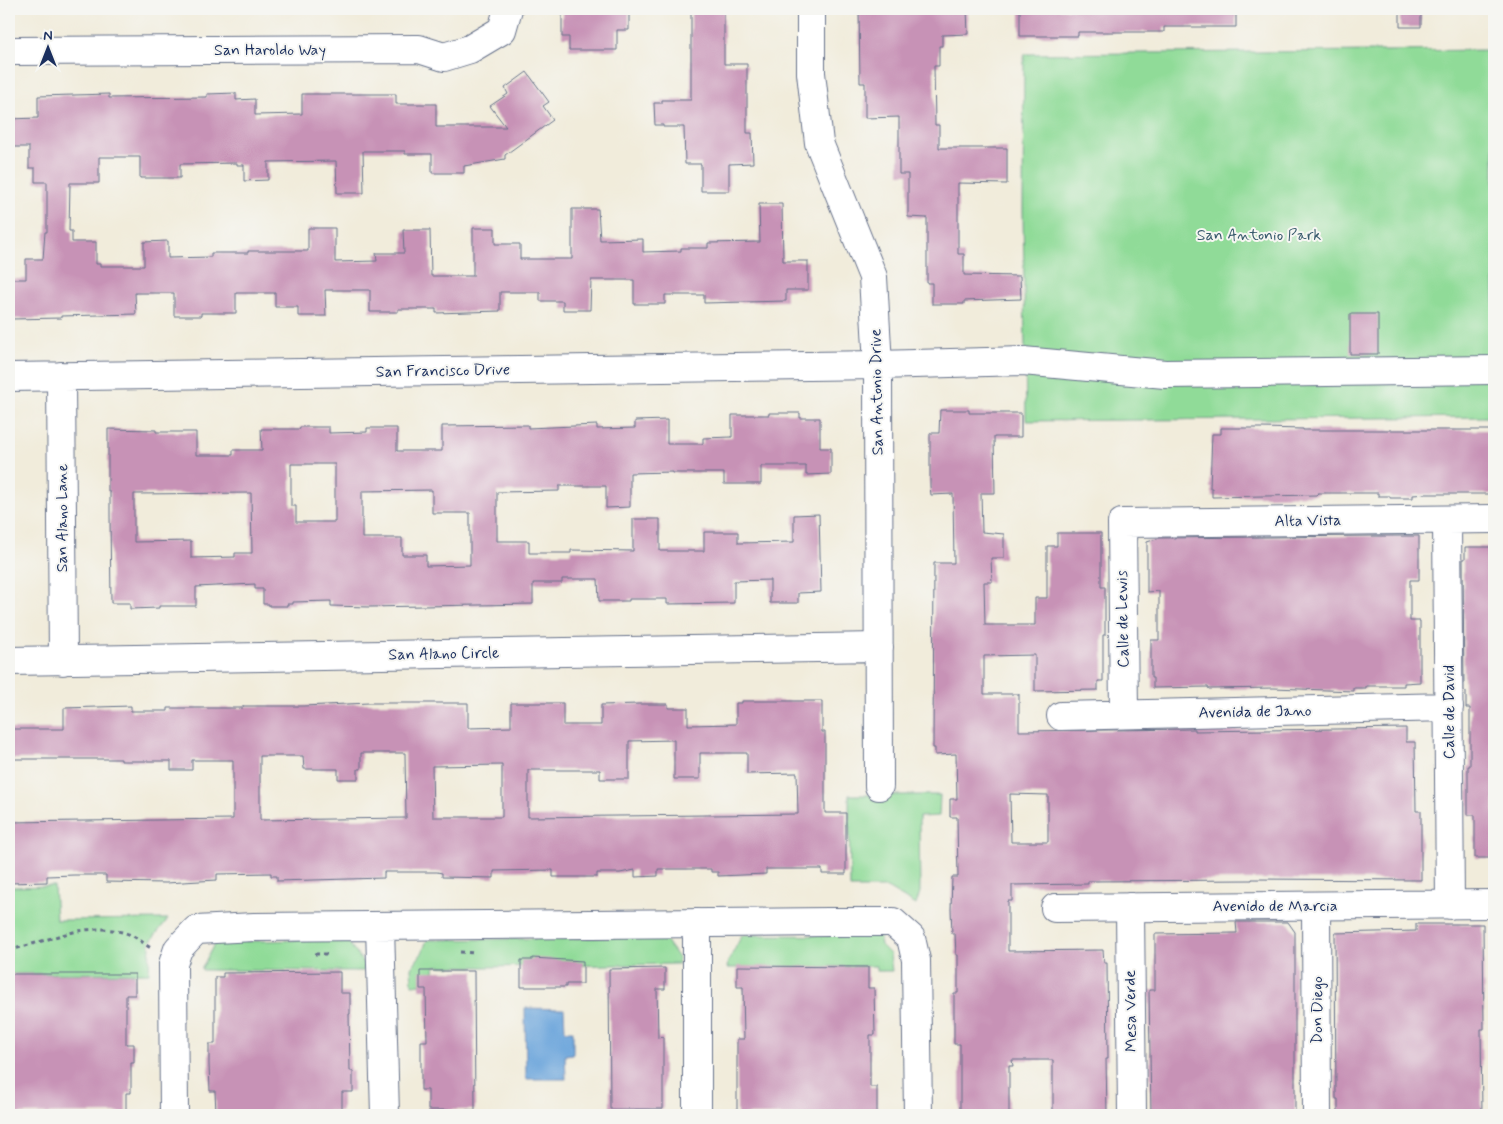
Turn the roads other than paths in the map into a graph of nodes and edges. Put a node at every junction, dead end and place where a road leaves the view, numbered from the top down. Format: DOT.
graph roads {
  1 [pos="508,9"];
  2 [pos="811,9"];
  3 [pos="9,51"];
  4 [pos="878,365"];
  5 [pos="1494,370"];
  6 [pos="61,376"];
  7 [pos="9,377"];
  8 [pos="1494,519"];
  9 [pos="1447,520"];
  10 [pos="1122,523"];
  11 [pos="879,647"];
  12 [pos="63,661"];
  13 [pos="9,662"];
  14 [pos="1449,707"];
  15 [pos="1124,714"];
  16 [pos="1061,716"];
  17 [pos="879,786"];
  18 [pos="1494,904"];
  19 [pos="1450,905"];
  20 [pos="1316,906"];
  21 [pos="1130,907"];
  22 [pos="1055,908"];
  23 [pos="697,923"];
  24 [pos="380,926"];
  25 [pos="174,1115"];
  26 [pos="385,1115"];
  27 [pos="697,1115"];
  28 [pos="918,1115"];
  29 [pos="1132,1115"];
  30 [pos="1317,1115"];
  1 -- 3 [label="street, San Haroldo Way"];
  2 -- 4 [label="street, San Antonio Drive"];
  4 -- 5 [label="street, San Francisco Drive"];
  4 -- 6 [label="street, San Francisco Drive"];
  4 -- 11 [label="street, San Antonio Drive"];
  6 -- 7 [label="street, San Francisco Drive"];
  6 -- 12 [label="street, San Alano Lane"];
  8 -- 9 [label="street, Alta Vista"];
  9 -- 10 [label="street, Alta Vista"];
  9 -- 14 [label="street, Calle de David"];
  10 -- 15 [label="street, Calle de Lewis"];
  11 -- 12 [label="street, San Alano Circle"];
  11 -- 17 [label="street, San Antonio Drive"];
  12 -- 13 [label="street, San Alano Circle"];
  14 -- 15 [label="street, Avenida de Jano"];
  14 -- 19 [label="street, Calle de David"];
  15 -- 16 [label="street, Avenida de Jano"];
  18 -- 19 [label="street, Avenido de Marcia"];
  19 -- 20 [label="street, Avenido de Marcia"];
  20 -- 21 [label="street, Avenido de Marcia"];
  20 -- 30 [label="street, Don Diego"];
  21 -- 22 [label="street, Avenido de Marcia"];
  21 -- 29 [label="street, Mesa Verde"];
  23 -- 24 [label="street"];
  23 -- 27 [label="street"];
  23 -- 28 [label="street"];
  24 -- 25 [label="street"];
  24 -- 26 [label="street"];
}
